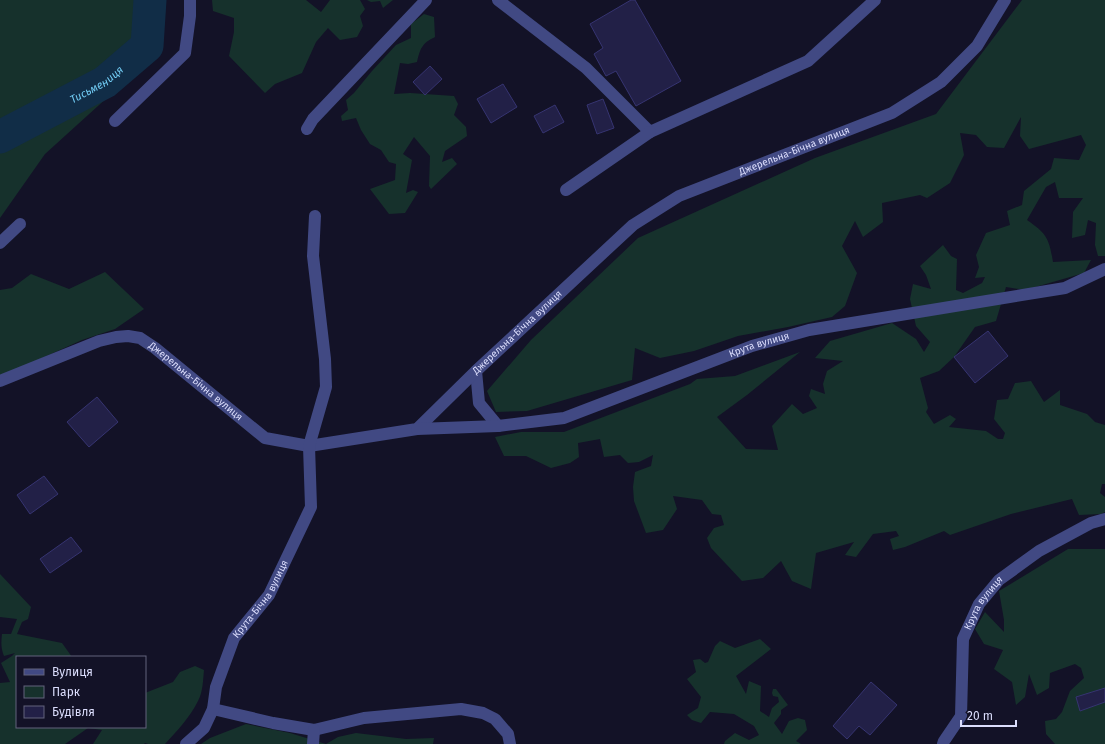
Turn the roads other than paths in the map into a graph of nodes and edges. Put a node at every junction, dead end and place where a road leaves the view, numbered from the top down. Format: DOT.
graph roads {
  1 [pos="190,0"];
  2 [pos="426,0"];
  3 [pos="498,0"];
  4 [pos="875,0"];
  5 [pos="1005,0"];
  6 [pos="115,121"];
  7 [pos="307,129"];
  8 [pos="650,132"];
  9 [pos="566,190"];
  10 [pos="315,216"];
  11 [pos="20,224"];
  12 [pos="0,244"];
  13 [pos="1105,269"];
  14 [pos="476,371"];
  15 [pos="0,381"];
  16 [pos="498,426"];
  17 [pos="417,429"];
  18 [pos="309,446"];
  19 [pos="1105,519"];
  20 [pos="213,709"];
  21 [pos="314,730"];
  22 [pos="186,744"];
  23 [pos="313,744"];
  24 [pos="510,744"];
  25 [pos="943,744"];
  1 -- 6 [label="street"];
  2 -- 7 [label="street"];
  3 -- 8 [label="street"];
  4 -- 8 [label="street"];
  5 -- 14 [label="street, Джерельна-Бічна вулиця"];
  8 -- 9 [label="street"];
  10 -- 18 [label="street, Крута-Бічна вулиця"];
  11 -- 12 [label="street"];
  13 -- 16 [label="street, Крута вулиця"];
  14 -- 16 [label="street"];
  14 -- 17 [label="street, Джерельна-Бічна вулиця"];
  15 -- 18 [label="street, Джерельна-Бічна вулиця"];
  16 -- 17 [label="street, Крута вулиця"];
  17 -- 18 [label="street, Джерельна-Бічна вулиця"];
  18 -- 20 [label="street, Крута-Бічна вулиця"];
  19 -- 25 [label="street, Крута вулиця"];
  20 -- 21 [label="street"];
  20 -- 22 [label="street, Крута-Бічна вулиця"];
  21 -- 23 [label="street"];
  21 -- 24 [label="street"];
}
